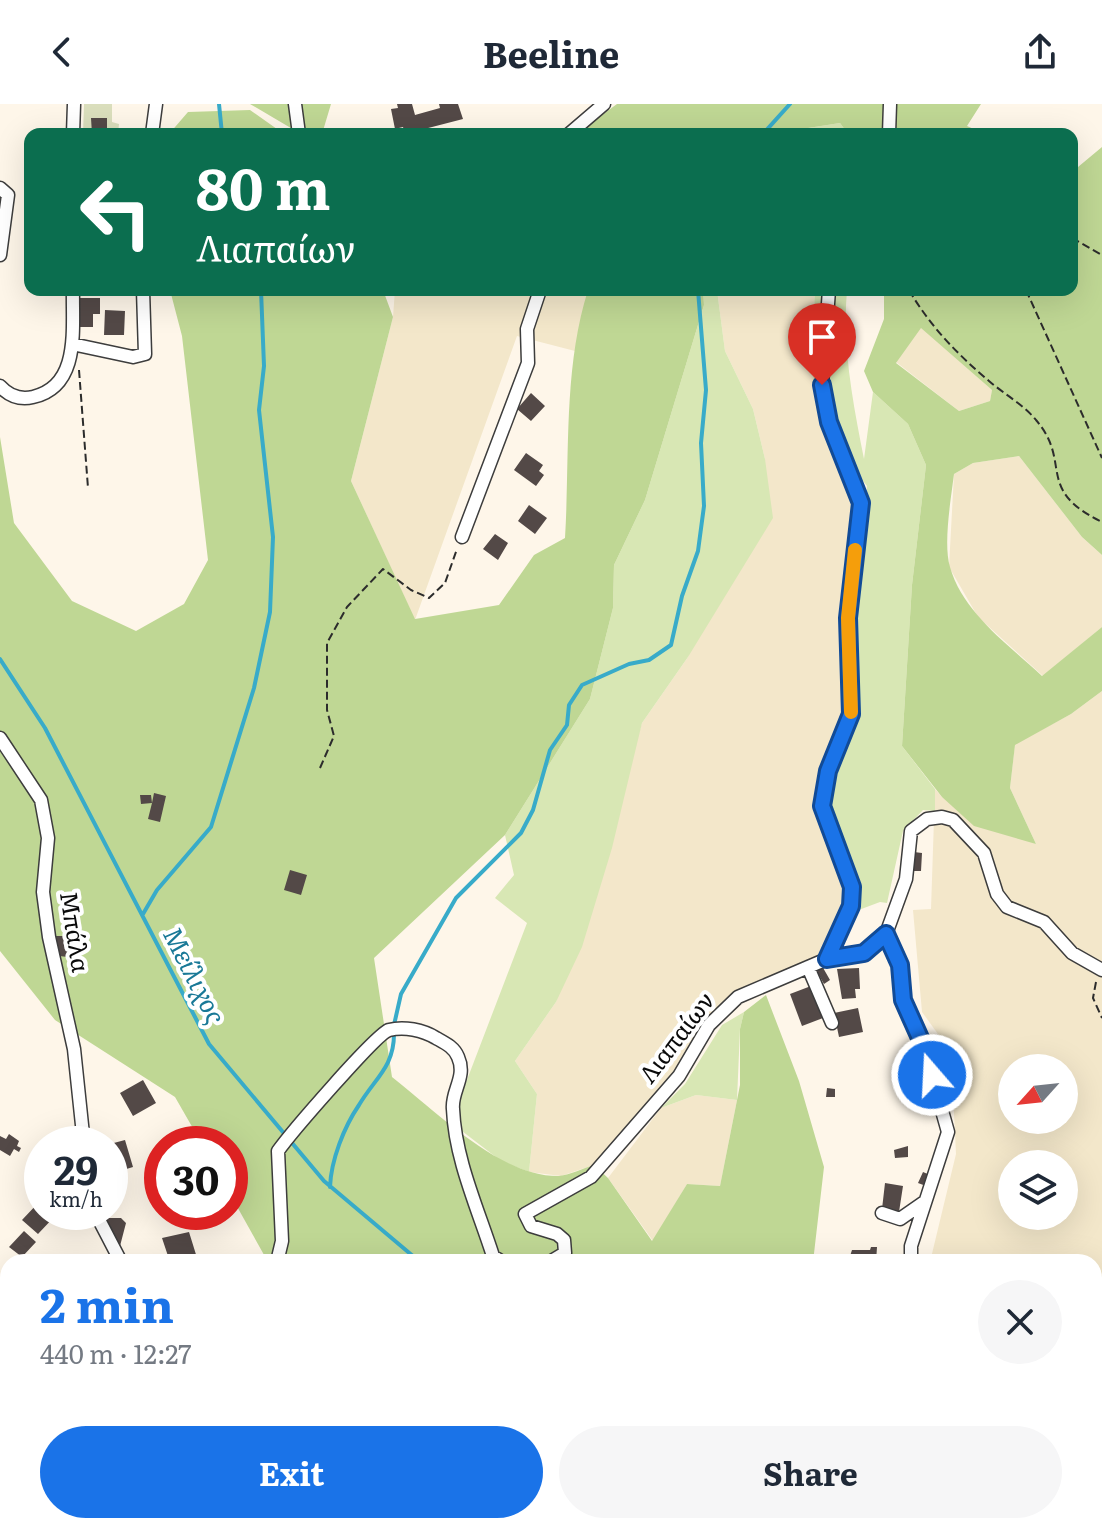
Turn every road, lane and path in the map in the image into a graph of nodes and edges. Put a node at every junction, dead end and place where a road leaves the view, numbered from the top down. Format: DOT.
graph roads {
  1 [pos="74,104"];
  2 [pos="156,104"];
  3 [pos="295,104"];
  4 [pos="604,104"];
  5 [pos="890,104"];
  6 [pos="73,128"];
  7 [pos="153,128"];
  8 [pos="298,128"];
  9 [pos="576,128"];
  10 [pos="889,128"];
  11 [pos="0,188"];
  12 [pos="1078,241"];
  13 [pos="0,255"];
  14 [pos="1102,255"];
  15 [pos="73,296"];
  16 [pos="143,296"];
  17 [pos="538,296"];
  18 [pos="829,296"];
  19 [pos="912,296"];
  20 [pos="1029,296"];
  21 [pos="75,344"];
  22 [pos="0,386"];
  23 [pos="1094,440"];
  24 [pos="1102,448"];
  25 [pos="1102,458"];
  26 [pos="88,488"];
  27 [pos="1102,522"];
  28 [pos="462,537"];
  29 [pos="0,738"];
  30 [pos="320,768"];
  31 [pos="886,934"];
  32 [pos="827,959"];
  33 [pos="808,967"];
  34 [pos="1100,970"];
  35 [pos="1102,1018"];
  36 [pos="832,1023"];
  37 [pos="82,1126"];
  38 [pos="923,1203"];
  39 [pos="882,1213"];
  40 [pos="104,1230"];
  41 [pos="117,1254"];
  42 [pos="279,1254"];
  43 [pos="492,1254"];
  44 [pos="563,1254"];
  45 [pos="911,1254"];
  1 -- 6 [label="street"];
  2 -- 7 [label="street"];
  3 -- 8 [label="street"];
  4 -- 9 [label="street"];
  5 -- 10 [label="street"];
  11 -- 13 [label="street"];
  12 -- 14 [label="path"];
  15 -- 21 [label="street"];
  16 -- 21 [label="street"];
  17 -- 28 [label="street"];
  18 -- 32 [label="street"];
  19 -- 27 [label="path"];
  20 -- 23 [label="path"];
  21 -- 22 [label="street"];
  21 -- 26 [label="path"];
  23 -- 24 [label="path"];
  23 -- 25 [label="path"];
  28 -- 30 [label="path"];
  29 -- 37 [label="street, Μπάλα"];
  31 -- 32 [label="street, Λιαπαίων"];
  31 -- 34 [label="street"];
  31 -- 38 [label="street"];
  32 -- 33 [label="street, Λιαπαίων"];
  33 -- 36 [label="street"];
  33 -- 44 [label="street, Λιαπαίων"];
  34 -- 35 [label="path"];
  38 -- 39 [label="street"];
  38 -- 45 [label="street"];
  40 -- 41 [label="street"];
  42 -- 43 [label="street"];
}
